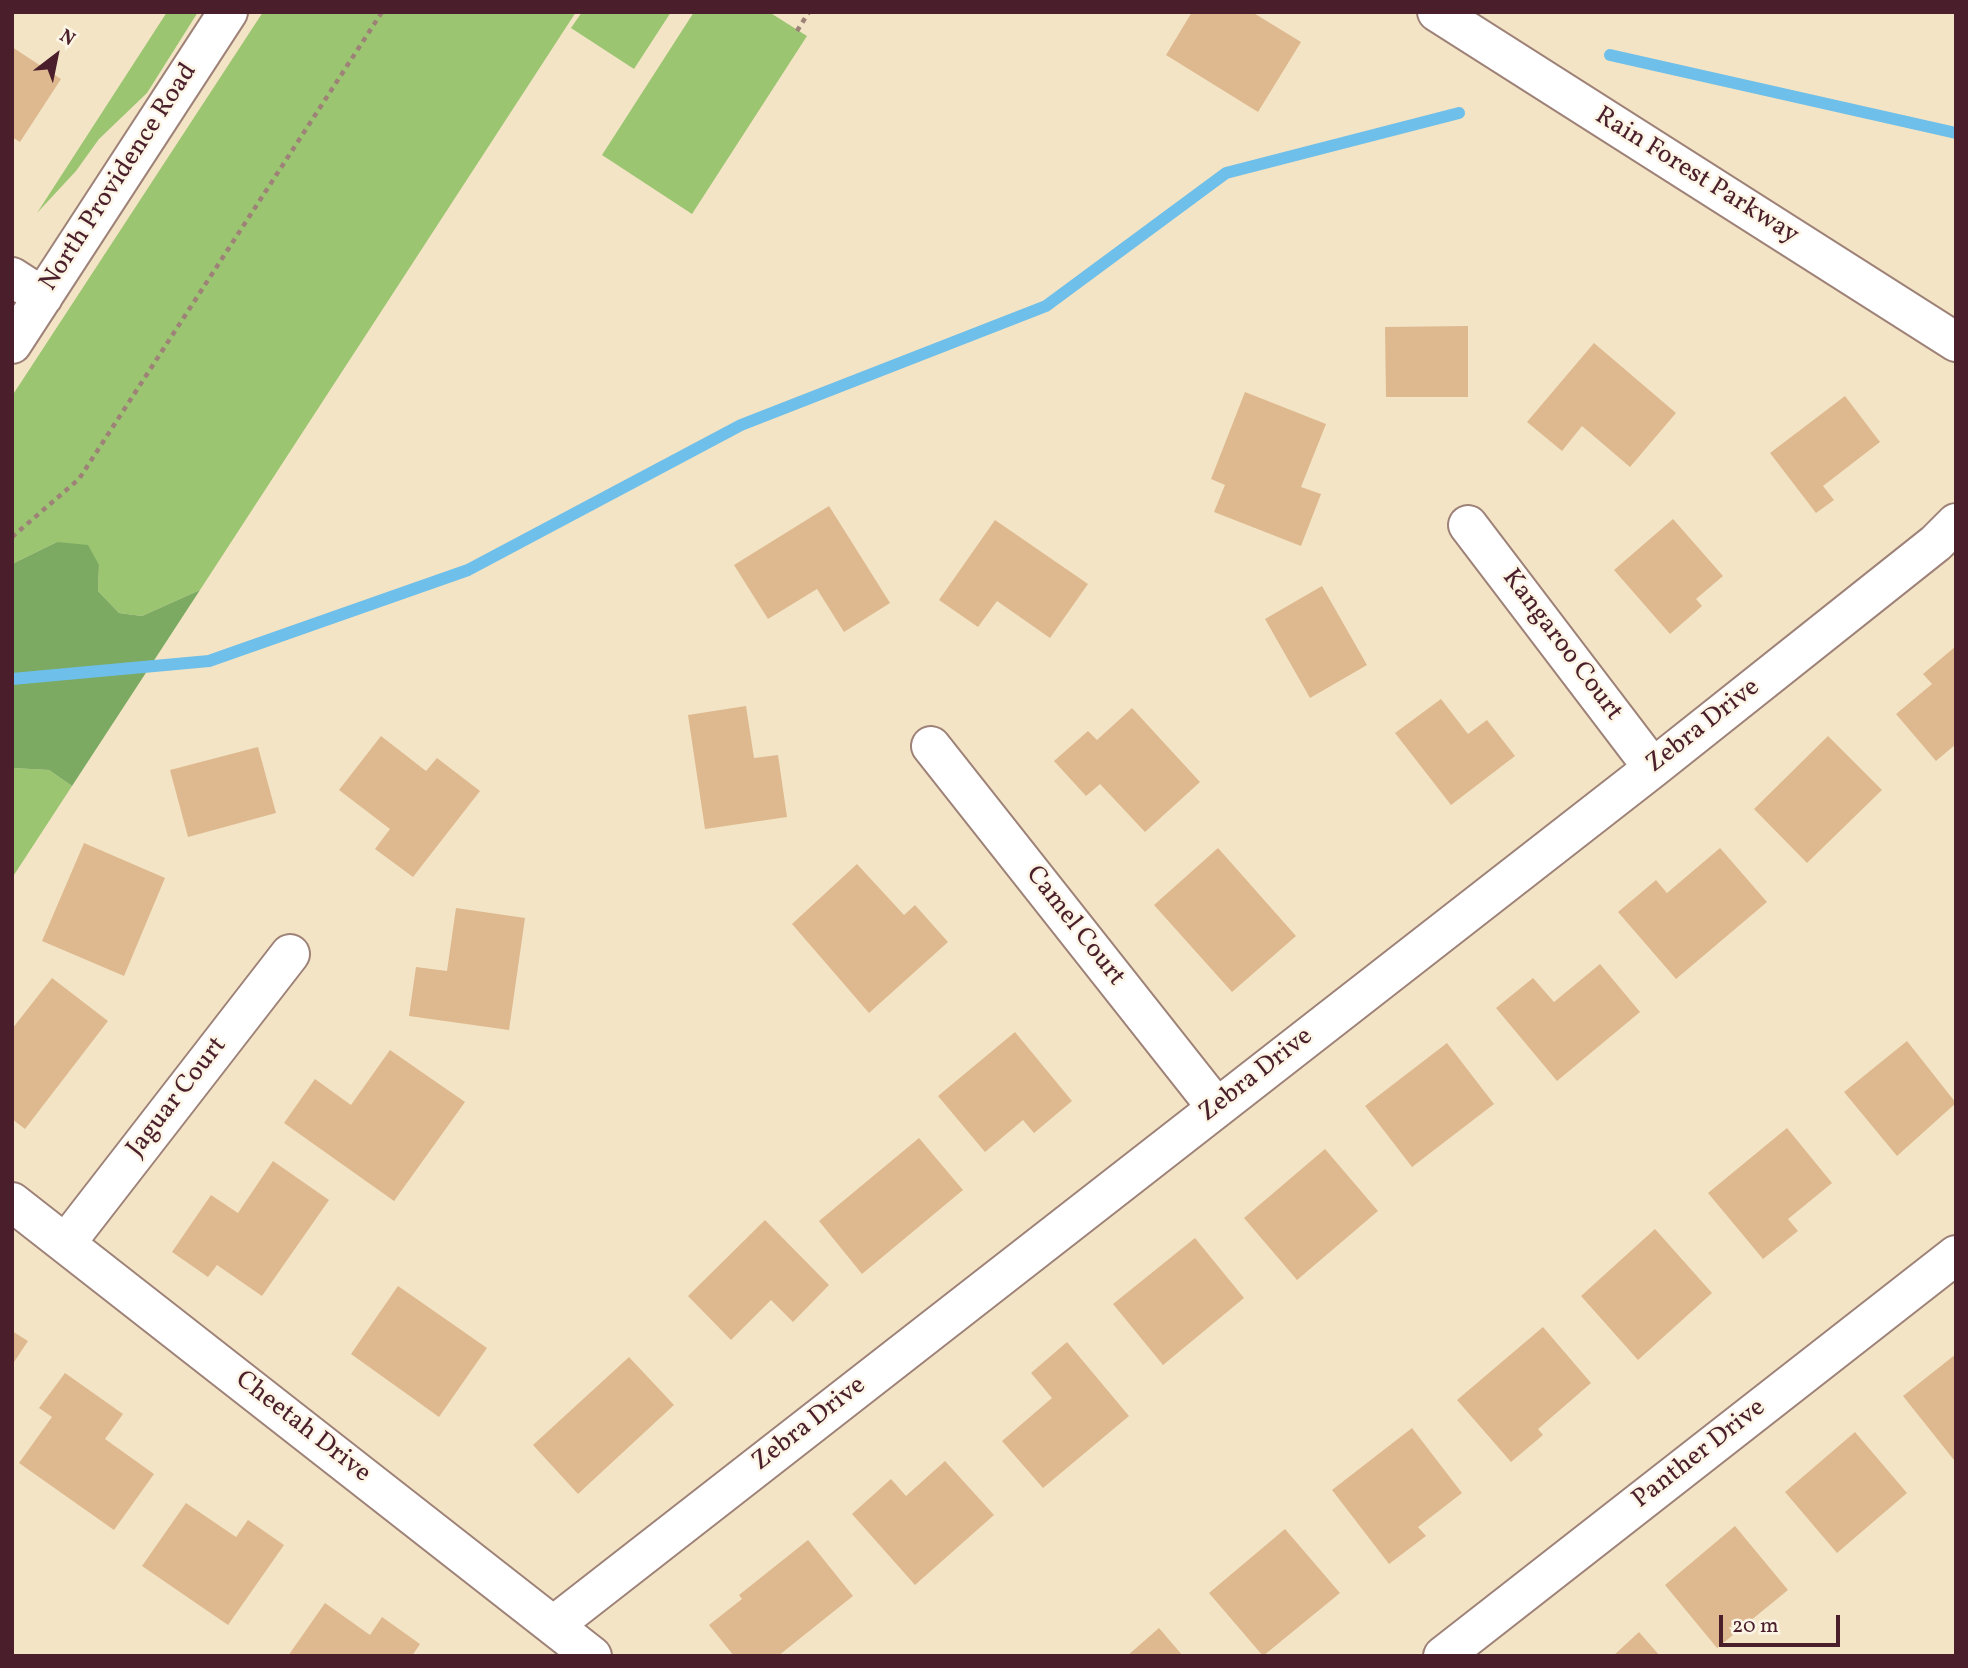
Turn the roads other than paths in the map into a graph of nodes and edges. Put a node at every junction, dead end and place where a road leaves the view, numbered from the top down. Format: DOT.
graph roads {
  1 [pos="228,12"];
  2 [pos="1437,12"];
  3 [pos="28,287"];
  4 [pos="1956,342"];
  5 [pos="12,344"];
  6 [pos="1956,523"];
  7 [pos="1468,525"];
  8 [pos="931,746"];
  9 [pos="1653,768"];
  10 [pos="290,954"];
  11 [pos="1217,1108"];
  12 [pos="12,1202"];
  13 [pos="66,1243"];
  14 [pos="1956,1255"];
  15 [pos="554,1625"];
  16 [pos="592,1656"];
  17 [pos="1443,1656"];
  1 -- 3 [label="street, North Providence Road"];
  2 -- 4 [label="street, Rain Forest Parkway"];
  3 -- 5 [label="street, North Providence Road"];
  6 -- 9 [label="street, Zebra Drive"];
  7 -- 9 [label="street, Kangaroo Court"];
  8 -- 11 [label="street, Camel Court"];
  9 -- 11 [label="street, Zebra Drive"];
  10 -- 13 [label="street, Jaguar Court"];
  11 -- 15 [label="street, Zebra Drive"];
  12 -- 13 [label="street, Cheetah Drive"];
  13 -- 15 [label="street, Cheetah Drive"];
  14 -- 17 [label="street, Panther Drive"];
  15 -- 16 [label="street, Cheetah Drive"];
}
